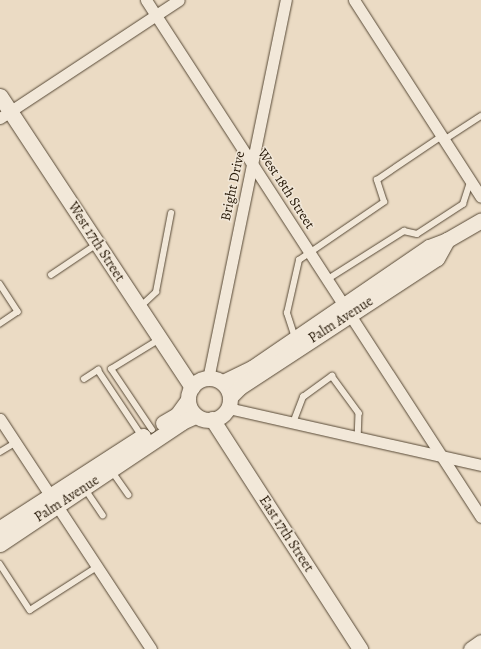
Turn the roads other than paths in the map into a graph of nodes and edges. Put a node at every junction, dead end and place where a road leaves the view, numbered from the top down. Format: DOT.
graph roads {
  1 [pos="146,0"];
  2 [pos="179,0"];
  3 [pos="286,0"];
  4 [pos="354,0"];
  5 [pos="156,15"];
  6 [pos="0,96"];
  7 [pos="5,114"];
  8 [pos="481,116"];
  9 [pos="443,138"];
  10 [pos="252,166"];
  11 [pos="471,182"];
  12 [pos="481,197"];
  13 [pos="171,213"];
  14 [pos="481,220"];
  15 [pos="97,243"];
  16 [pos="310,252"];
  17 [pos="52,276"];
  18 [pos="328,279"];
  19 [pos="0,284"];
  20 [pos="139,307"];
  21 [pos="347,309"];
  22 [pos="0,324"];
  23 [pos="295,338"];
  24 [pos="161,339"];
  25 [pos="84,379"];
  26 [pos="208,379"];
  27 [pos="223,382"];
  28 [pos="190,394"];
  29 [pos="229,402"];
  30 [pos="195,416"];
  31 [pos="212,420"];
  32 [pos="1,423"];
  33 [pos="293,423"];
  34 [pos="147,433"];
  35 [pos="358,438"];
  36 [pos="15,442"];
  37 [pos="0,452"];
  38 [pos="441,457"];
  39 [pos="481,465"];
  40 [pos="112,470"];
  41 [pos="84,487"];
  42 [pos="130,495"];
  43 [pos="53,501"];
  44 [pos="103,515"];
  45 [pos="481,517"];
  46 [pos="0,528"];
  47 [pos="0,544"];
  48 [pos="0,564"];
  49 [pos="97,567"];
  50 [pos="481,642"];
  51 [pos="151,649"];
  52 [pos="360,649"];
  53 [pos="470,649"];
  1 -- 5 [label="street, West 18th Street"];
  2 -- 5 [label="street"];
  3 -- 10 [label="street, Bright Drive"];
  4 -- 9 [label="street"];
  5 -- 7 [label="street"];
  5 -- 10 [label="street, West 18th Street"];
  6 -- 7 [label="main road, West 17th Street"];
  7 -- 15 [label="main road, West 17th Street"];
  8 -- 9 [label="lane"];
  9 -- 11 [label="street"];
  9 -- 16 [label="lane"];
  10 -- 16 [label="street, West 18th Street"];
  10 -- 26 [label="street, Bright Drive"];
  11 -- 12 [label="street"];
  11 -- 18 [label="lane"];
  13 -- 20 [label="lane"];
  14 -- 21 [label="main road, Palm Avenue"];
  15 -- 17 [label="lane"];
  15 -- 20 [label="main road, West 17th Street"];
  16 -- 18 [label="street, West 18th Street"];
  16 -- 23 [label="lane"];
  18 -- 21 [label="street, West 18th Street"];
  19 -- 22 [label="lane"];
  20 -- 24 [label="main road, West 17th Street"];
  21 -- 23 [label="main road, Palm Avenue"];
  21 -- 29 [label="main road, Palm Avenue"];
  21 -- 38 [label="street, West 18th Street"];
  23 -- 27 [label="main road, Palm Avenue"];
  24 -- 28 [label="main road, West 17th Street"];
  24 -- 34 [label="lane"];
  25 -- 34 [label="lane"];
  26 -- 27 [label="main road"];
  26 -- 28 [label="main road"];
  27 -- 29 [label="main road"];
  28 -- 30 [label="main road"];
  28 -- 34 [label="main road, Palm Avenue"];
  29 -- 31 [label="main road"];
  29 -- 33 [label="street"];
  30 -- 31 [label="main road"];
  30 -- 40 [label="main road, Palm Avenue"];
  31 -- 52 [label="main road, East 17th Street"];
  32 -- 36 [label="street"];
  33 -- 35 [label="street"];
  33 -- 35 [label="lane"];
  34 -- 43 [label="main road, Palm Avenue"];
  35 -- 38 [label="street"];
  36 -- 37 [label="lane"];
  36 -- 43 [label="street"];
  38 -- 39 [label="street"];
  38 -- 45 [label="street, West 18th Street"];
  40 -- 41 [label="main road, Palm Avenue"];
  40 -- 42 [label="lane"];
  41 -- 43 [label="main road, Palm Avenue"];
  41 -- 44 [label="lane"];
  43 -- 46 [label="main road, Palm Avenue"];
  43 -- 47 [label="main road, Palm Avenue"];
  43 -- 49 [label="street"];
  48 -- 49 [label="lane"];
  49 -- 51 [label="street"];
  50 -- 53 [label="main road"];
}
